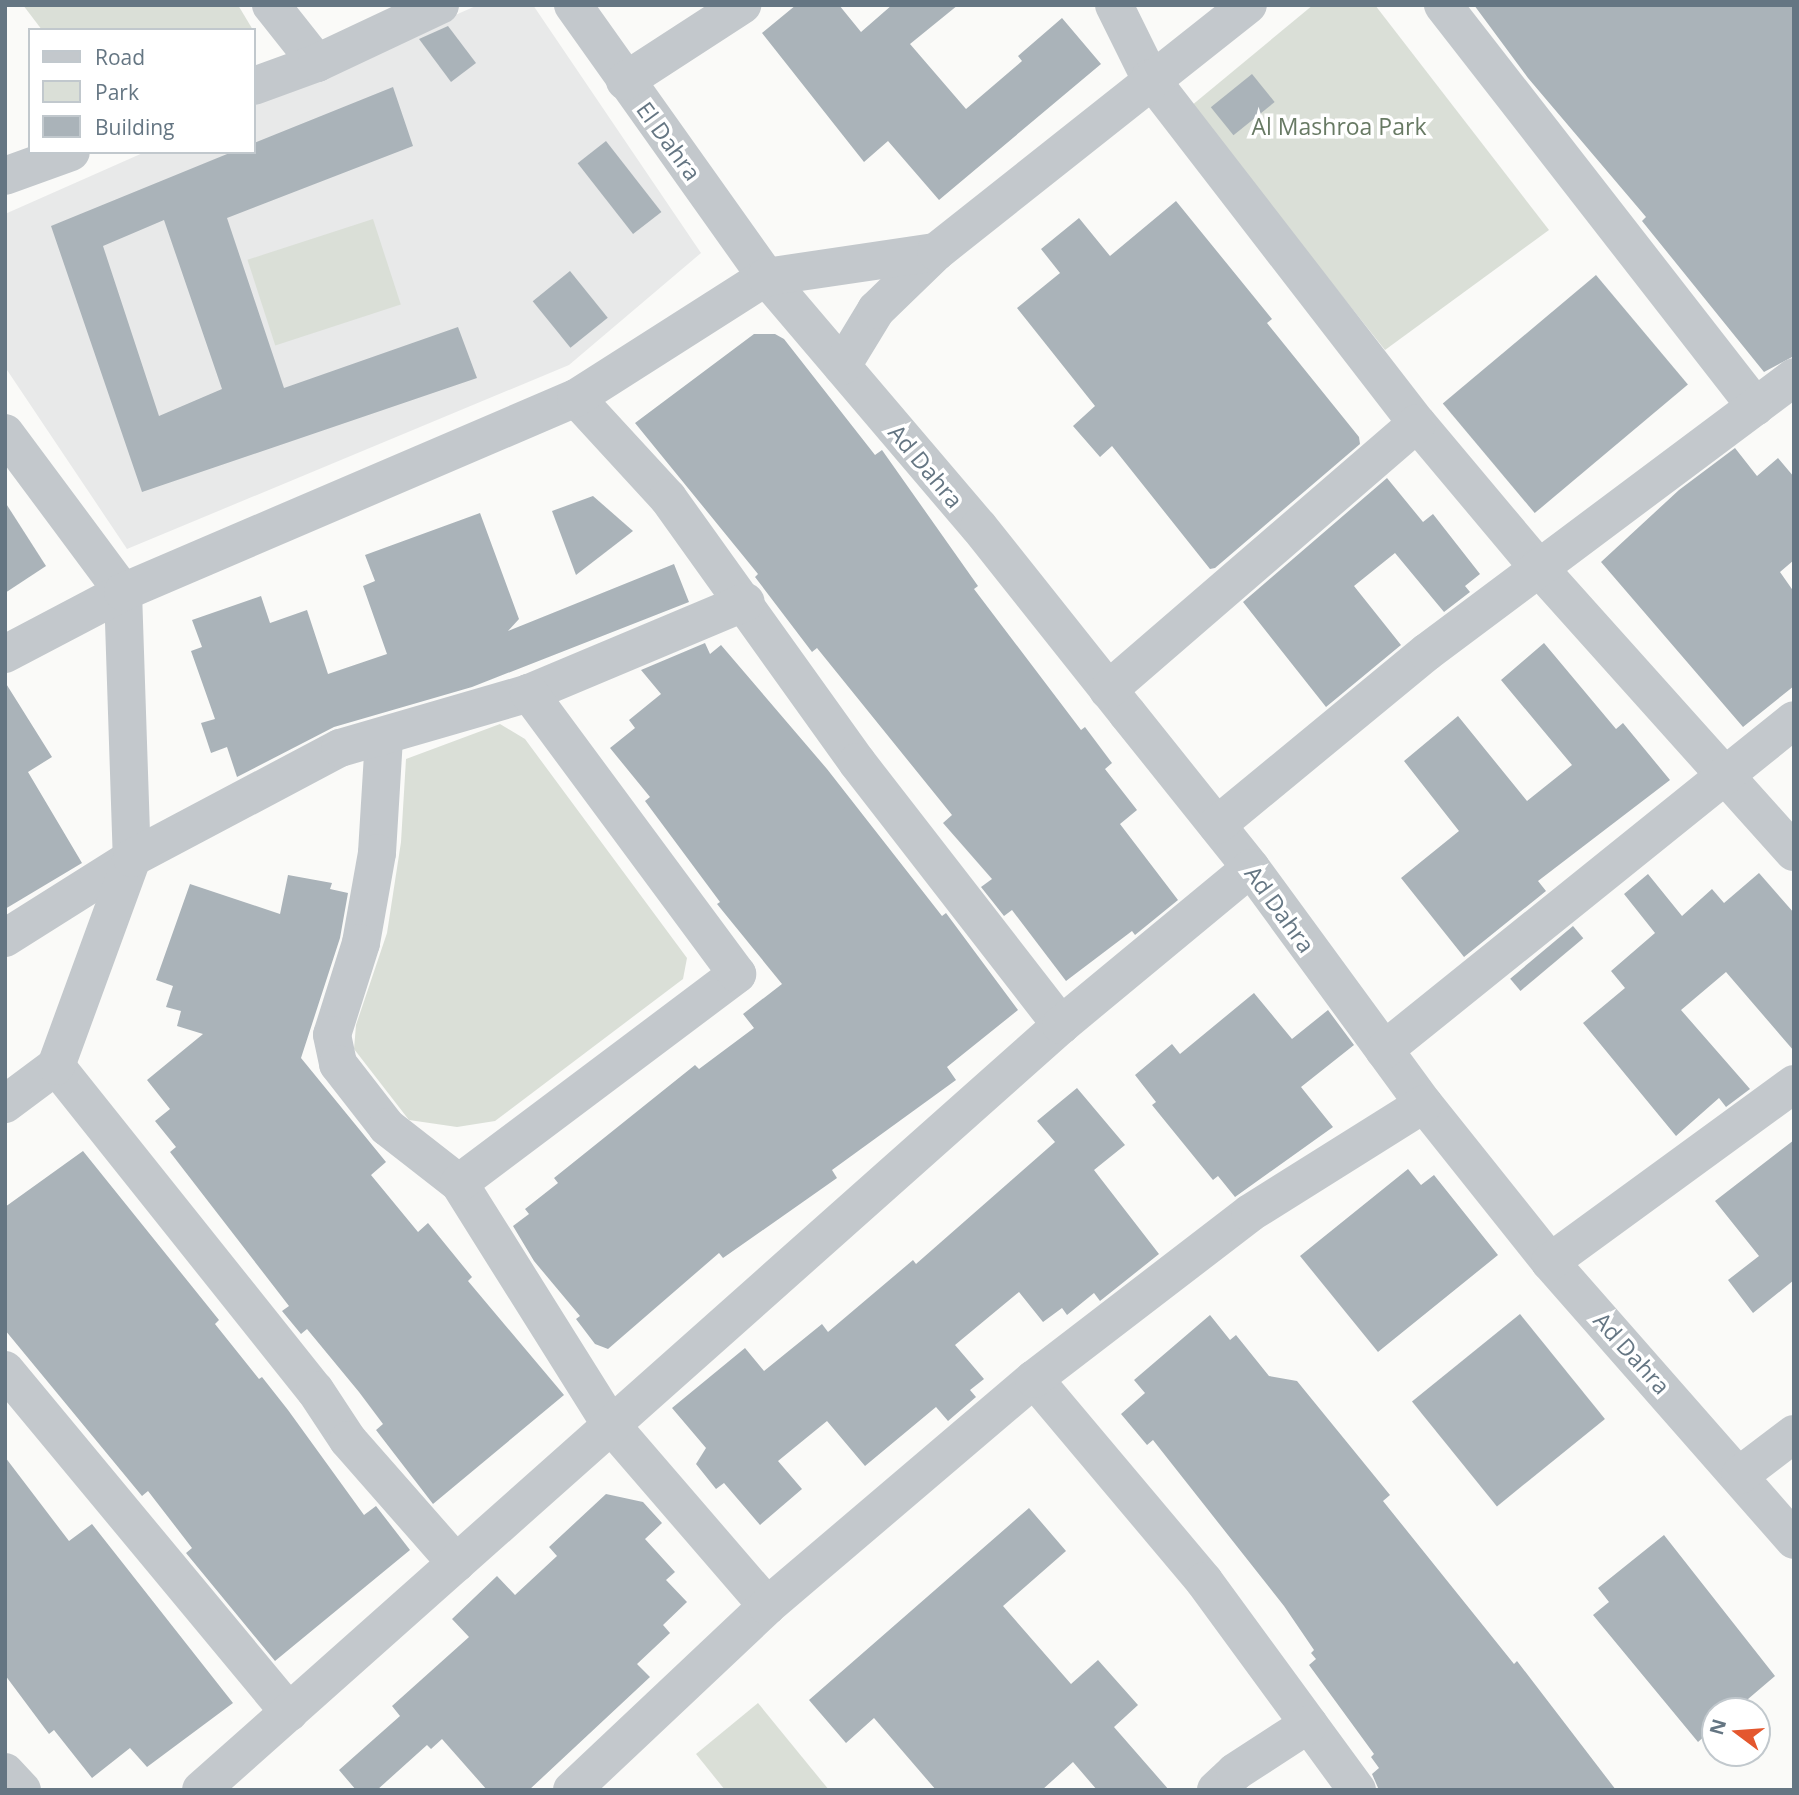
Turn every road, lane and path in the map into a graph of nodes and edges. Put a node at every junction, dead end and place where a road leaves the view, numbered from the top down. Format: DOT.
graph roads {
  1 [pos="271,5"];
  2 [pos="440,5"];
  3 [pos="573,5"];
  4 [pos="742,5"];
  5 [pos="1114,5"];
  6 [pos="1248,5"];
  7 [pos="1443,5"];
  8 [pos="317,63"];
  9 [pos="1150,78"];
  10 [pos="625,81"];
  11 [pos="256,85"];
  12 [pos="66,154"];
  13 [pos="5,176"];
  14 [pos="936,252"];
  15 [pos="766,276"];
  16 [pos="842,366"];
  17 [pos="1794,377"];
  18 [pos="576,398"];
  19 [pos="1756,407"];
  20 [pos="1418,423"];
  21 [pos="5,433"];
  22 [pos="1538,567"];
  23 [pos="123,592"];
  24 [pos="746,602"];
  25 [pos="5,654"];
  26 [pos="1108,690"];
  27 [pos="529,693"];
  28 [pos="1794,720"];
  29 [pos="384,738"];
  30 [pos="1727,774"];
  31 [pos="1216,825"];
  32 [pos="1794,852"];
  33 [pos="132,858"];
  34 [pos="1251,868"];
  35 [pos="5,938"];
  36 [pos="1061,1025"];
  37 [pos="1384,1050"];
  38 [pos="56,1066"];
  39 [pos="1794,1084"];
  40 [pos="5,1104"];
  41 [pos="1424,1104"];
  42 [pos="459,1183"];
  43 [pos="1550,1262"];
  44 [pos="5,1370"];
  45 [pos="1034,1379"];
  46 [pos="611,1425"];
  47 [pos="1794,1434"];
  48 [pos="1740,1475"];
  49 [pos="1794,1540"];
  50 [pos="456,1563"];
  51 [pos="767,1606"];
  52 [pos="289,1712"];
  53 [pos="1309,1724"];
  54 [pos="5,1772"];
  55 [pos="219,1784"];
  56 [pos="22,1790"];
  57 [pos="572,1790"];
  58 [pos="1216,1790"];
  59 [pos="1357,1790"];
  1 -- 8 [label="street"];
  2 -- 8 [label="street"];
  3 -- 10 [label="street, El Dahra"];
  4 -- 10 [label="street"];
  5 -- 9 [label="street"];
  6 -- 9 [label="street"];
  7 -- 19 [label="street"];
  8 -- 11 [label="street"];
  9 -- 14 [label="street"];
  9 -- 20 [label="street"];
  10 -- 15 [label="street, El Dahra"];
  12 -- 13 [label="street"];
  14 -- 15 [label="street"];
  14 -- 16 [label="street"];
  15 -- 16 [label="street, Ad Dahra"];
  15 -- 18 [label="street"];
  16 -- 26 [label="street, Ad Dahra"];
  17 -- 19 [label="street"];
  18 -- 23 [label="street"];
  18 -- 24 [label="street"];
  19 -- 22 [label="street"];
  20 -- 22 [label="street"];
  20 -- 26 [label="street"];
  21 -- 23 [label="street"];
  22 -- 30 [label="street"];
  22 -- 31 [label="street"];
  23 -- 25 [label="street"];
  23 -- 33 [label="street"];
  24 -- 27 [label="street"];
  24 -- 36 [label="street"];
  26 -- 31 [label="street, Ad Dahra"];
  27 -- 29 [label="street"];
  27 -- 42 [label="street"];
  28 -- 30 [label="street"];
  29 -- 33 [label="street"];
  29 -- 42 [label="street"];
  30 -- 32 [label="street"];
  30 -- 37 [label="street"];
  31 -- 34 [label="street, Ad Dahra"];
  33 -- 35 [label="street"];
  33 -- 38 [label="street"];
  34 -- 36 [label="street"];
  34 -- 37 [label="street, Ad Dahra"];
  36 -- 46 [label="street"];
  37 -- 41 [label="street, Ad Dahra"];
  38 -- 40 [label="street"];
  38 -- 50 [label="street"];
  39 -- 43 [label="street"];
  41 -- 43 [label="street, Ad Dahra"];
  41 -- 45 [label="street"];
  42 -- 46 [label="street"];
  43 -- 48 [label="street, Ad Dahra"];
  44 -- 52 [label="street"];
  45 -- 51 [label="street"];
  45 -- 53 [label="street"];
  46 -- 50 [label="street"];
  46 -- 51 [label="street"];
  47 -- 48 [label="street"];
  48 -- 49 [label="street, Ad Dahra"];
  50 -- 52 [label="street"];
  51 -- 57 [label="street"];
  52 -- 55 [label="street"];
  53 -- 58 [label="street"];
  53 -- 59 [label="street"];
  54 -- 56 [label="street"];
}
